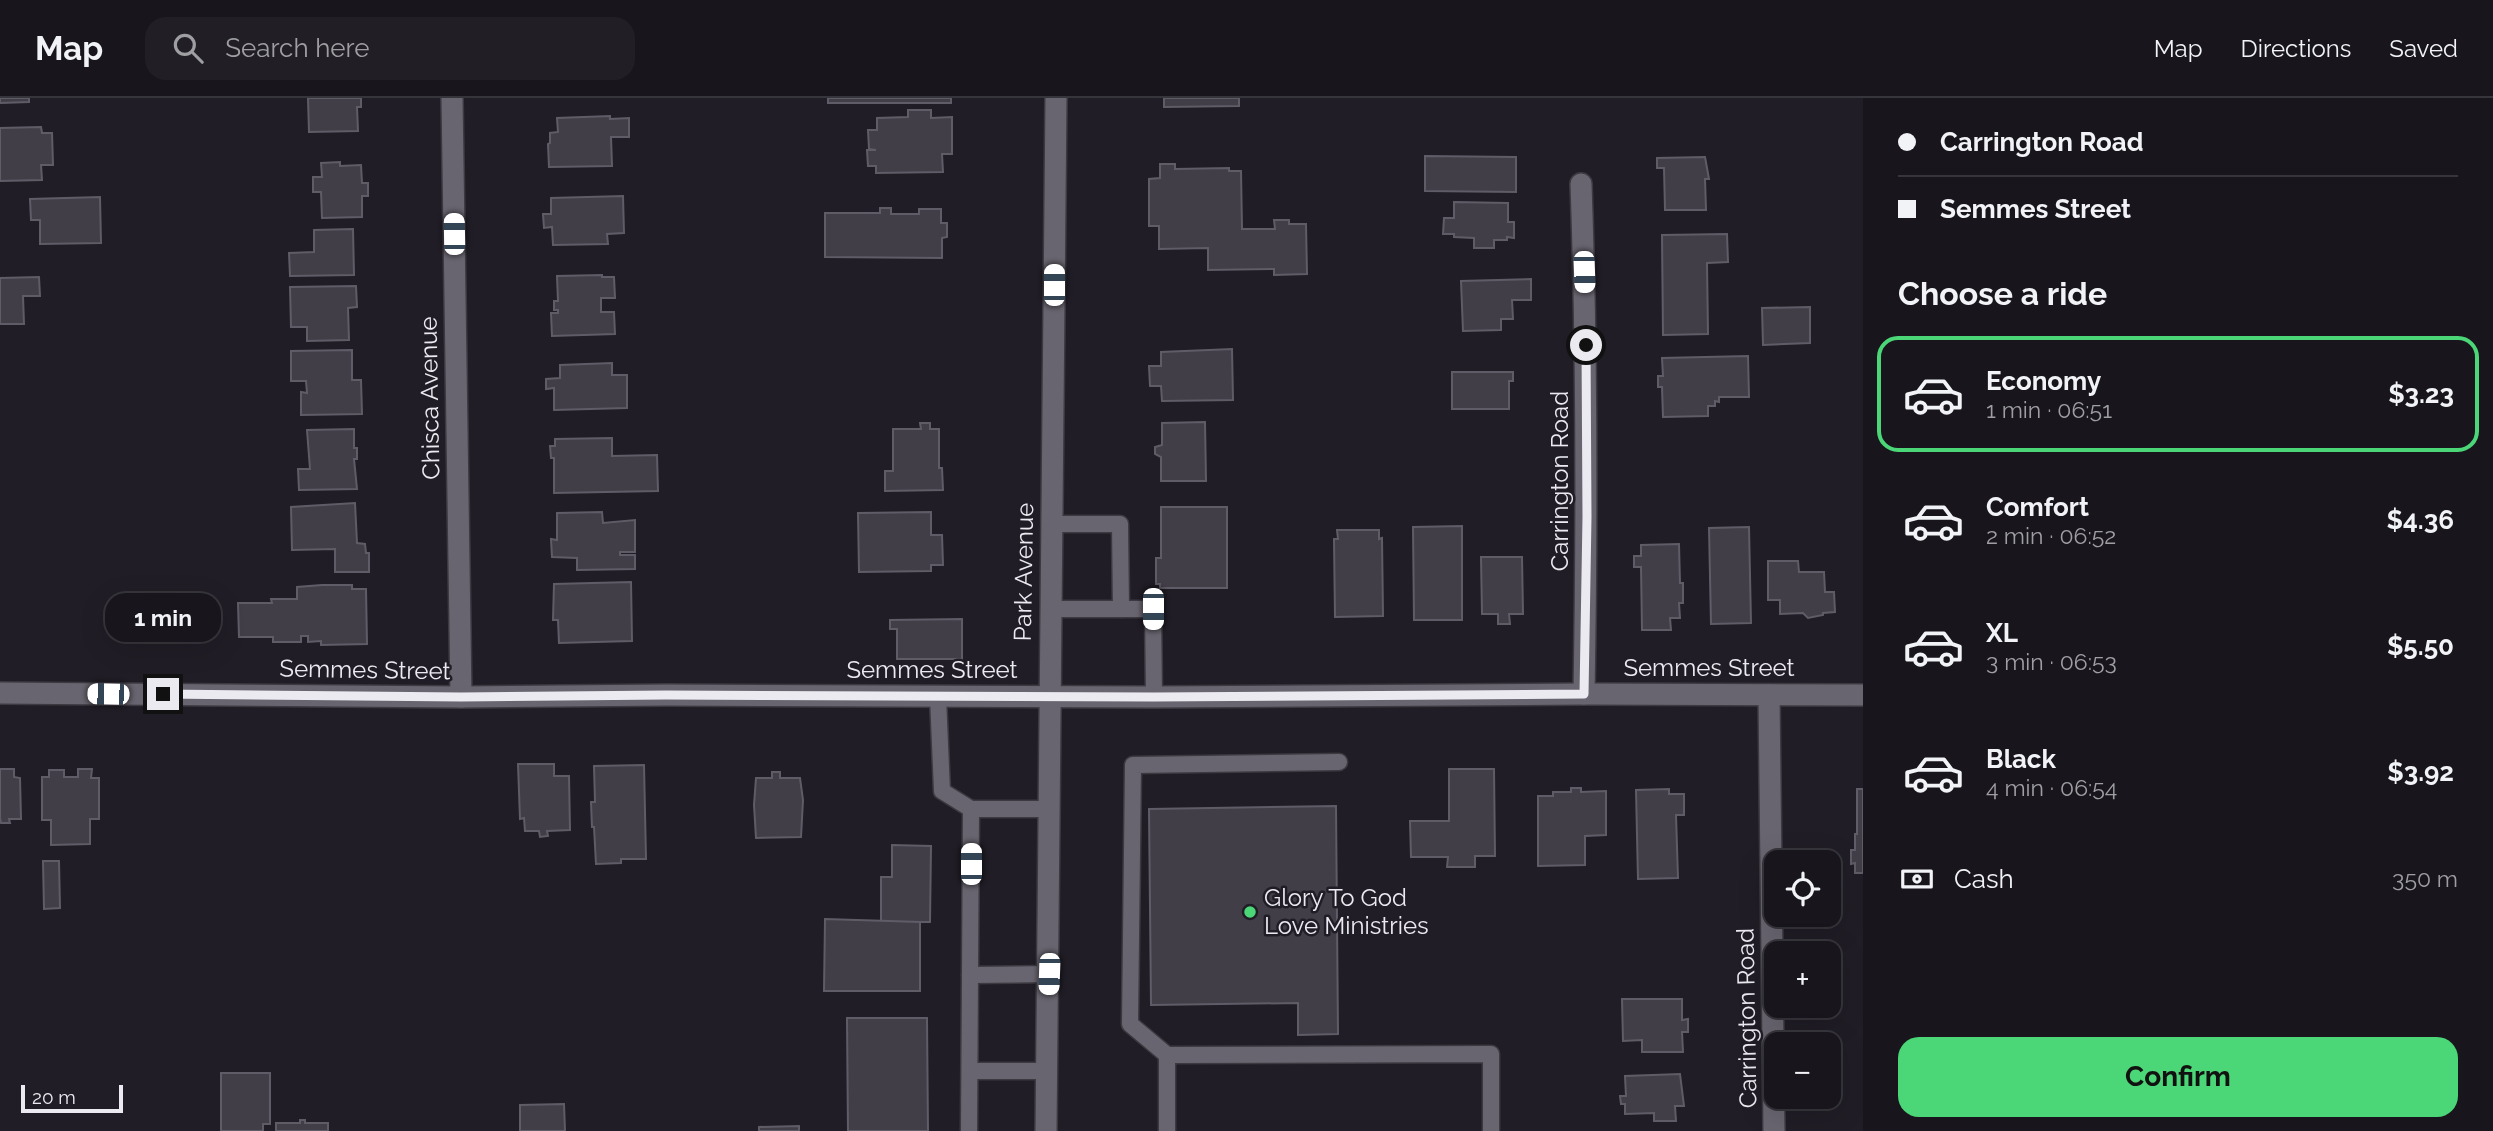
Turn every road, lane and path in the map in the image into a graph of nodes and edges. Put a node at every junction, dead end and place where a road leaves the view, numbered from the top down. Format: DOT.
graph roads {
  1 [pos="452,98"];
  2 [pos="1056,98"];
  3 [pos="1581,184"];
  4 [pos="1052,524"];
  5 [pos="1050,609"];
  6 [pos="1121,609"];
  7 [pos="0,693"];
  8 [pos="1584,694"];
  9 [pos="1769,695"];
  10 [pos="1863,695"];
  11 [pos="1049,696"];
  12 [pos="461,697"];
  13 [pos="938,697"];
  14 [pos="1154,697"];
  15 [pos="1339,762"];
  16 [pos="971,809"];
  17 [pos="1049,809"];
  18 [pos="1049,974"];
  19 [pos="970,975"];
  20 [pos="1167,1055"];
  21 [pos="970,1071"];
  22 [pos="1046,1071"];
  23 [pos="969,1131"];
  24 [pos="1046,1131"];
  25 [pos="1167,1131"];
  26 [pos="1491,1131"];
  27 [pos="1774,1131"];
  1 -- 12 [label="main road, Chisca Avenue"];
  2 -- 4 [label="main road, Park Avenue"];
  3 -- 8 [label="main road, Carrington Road"];
  4 -- 5 [label="main road, Park Avenue"];
  4 -- 6 [label="lane"];
  5 -- 6 [label="lane"];
  5 -- 11 [label="main road, Park Avenue"];
  6 -- 14 [label="lane"];
  7 -- 12 [label="main road, Semmes Street"];
  8 -- 9 [label="main road, Semmes Street"];
  8 -- 14 [label="main road, Semmes Street"];
  9 -- 10 [label="main road, Semmes Street"];
  9 -- 27 [label="main road, Carrington Road"];
  11 -- 13 [label="main road, Semmes Street"];
  11 -- 14 [label="main road, Semmes Street"];
  11 -- 17 [label="main road, Park Avenue"];
  12 -- 13 [label="main road, Semmes Street"];
  13 -- 16 [label="lane"];
  15 -- 20 [label="lane"];
  16 -- 17 [label="lane"];
  16 -- 19 [label="lane"];
  17 -- 18 [label="main road, Park Avenue"];
  18 -- 19 [label="lane"];
  18 -- 22 [label="main road, Park Avenue"];
  19 -- 21 [label="lane"];
  20 -- 25 [label="lane"];
  20 -- 26 [label="lane"];
  21 -- 22 [label="lane"];
  21 -- 23 [label="lane"];
  22 -- 24 [label="main road, Park Avenue"];
}
